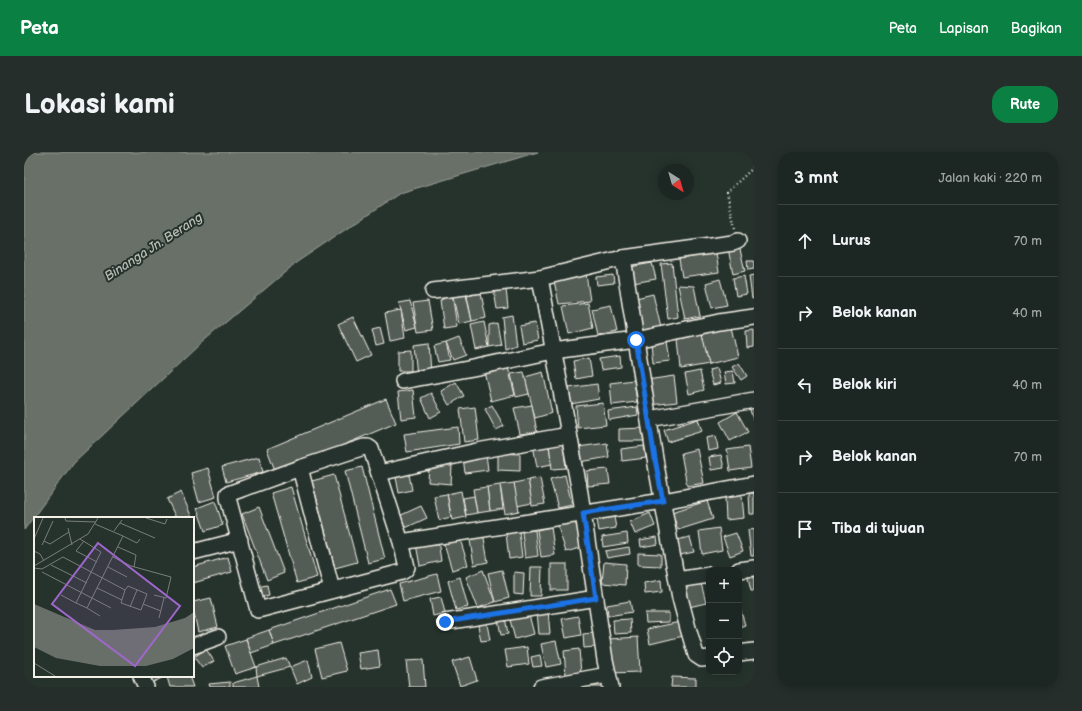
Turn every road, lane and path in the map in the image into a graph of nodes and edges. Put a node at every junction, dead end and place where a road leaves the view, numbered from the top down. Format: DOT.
graph roads {
  1 [pos="754,167"];
  2 [pos="738,241"];
  3 [pos="623,258"];
  4 [pos="540,278"];
  5 [pos="432,291"];
  6 [pos="754,317"];
  7 [pos="636,340"];
  8 [pos="554,351"];
  9 [pos="403,381"];
  10 [pos="754,400"];
  11 [pos="649,419"];
  12 [pos="569,435"];
  13 [pos="300,468"];
  14 [pos="379,473"];
  15 [pos="754,484"];
  16 [pos="663,501"];
  17 [pos="583,513"];
  18 [pos="240,540"];
  19 [pos="401,542"];
  20 [pos="194,552"];
  21 [pos="754,568"];
  22 [pos="742,570"];
  23 [pos="706,575"];
  24 [pos="677,580"];
  25 [pos="332,590"];
  26 [pos="596,598"];
  27 [pos="445,622"];
  28 [pos="218,637"];
  29 [pos="194,646"];
  30 [pos="754,651"];
  31 [pos="742,653"];
  32 [pos="706,658"];
  33 [pos="141,677"];
  34 [pos="610,681"];
  35 [pos="146,687"];
  36 [pos="541,687"];
  1 -- 2 [label="path"];
  2 -- 3 [label="street"];
  3 -- 4 [label="street"];
  3 -- 7 [label="street"];
  4 -- 5 [label="street"];
  4 -- 8 [label="street"];
  6 -- 7 [label="street"];
  7 -- 8 [label="street"];
  7 -- 11 [label="street"];
  8 -- 9 [label="street"];
  8 -- 12 [label="street"];
  10 -- 11 [label="street"];
  11 -- 16 [label="street"];
  12 -- 14 [label="street"];
  12 -- 17 [label="street"];
  13 -- 14 [label="street"];
  13 -- 18 [label="street"];
  13 -- 25 [label="street"];
  14 -- 19 [label="street"];
  15 -- 16 [label="street"];
  16 -- 17 [label="street"];
  16 -- 24 [label="street"];
  17 -- 19 [label="street"];
  17 -- 26 [label="street"];
  18 -- 20 [label="street"];
  18 -- 25 [label="street"];
  19 -- 25 [label="street"];
  21 -- 22 [label="street"];
  23 -- 24 [label="street"];
  24 -- 32 [label="street"];
  26 -- 27 [label="street"];
  26 -- 34 [label="street"];
  28 -- 29 [label="street"];
  30 -- 31 [label="street"];
  33 -- 35 [label="street"];
  34 -- 36 [label="street"];
}
